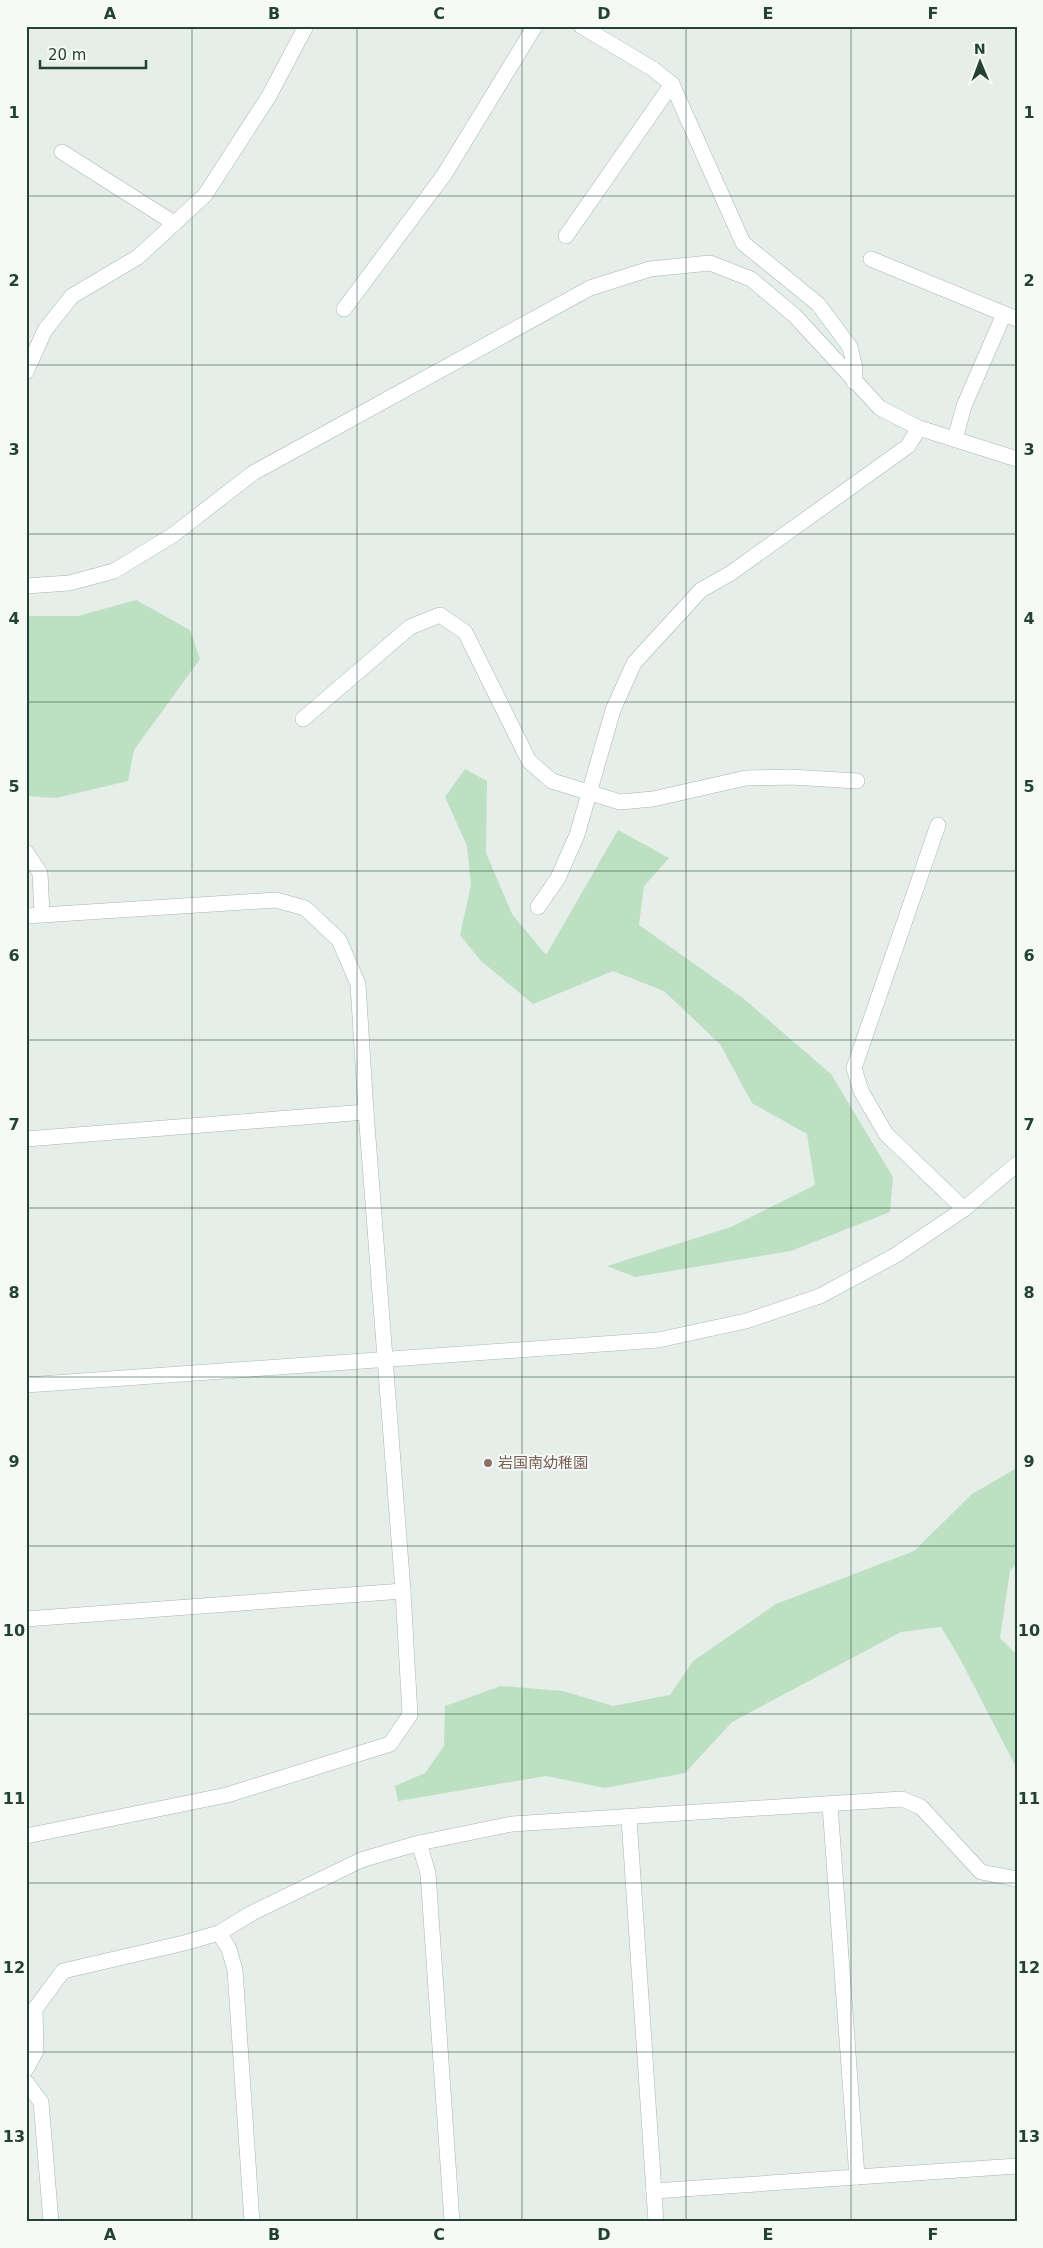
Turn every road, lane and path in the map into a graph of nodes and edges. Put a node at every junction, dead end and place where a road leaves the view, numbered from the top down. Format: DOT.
graph roads {
  1 [pos="306,26"];
  2 [pos="535,26"];
  3 [pos="581,26"];
  4 [pos="672,84"];
  5 [pos="62,152"];
  6 [pos="174,223"];
  7 [pos="566,236"];
  8 [pos="871,259"];
  9 [pos="344,309"];
  10 [pos="1010,316"];
  11 [pos="26,372"];
  12 [pos="854,382"];
  13 [pos="919,428"];
  14 [pos="955,439"];
  15 [pos="1017,459"];
  16 [pos="26,586"];
  17 [pos="303,719"];
  18 [pos="857,781"];
  19 [pos="589,794"];
  20 [pos="938,825"];
  21 [pos="26,852"];
  22 [pos="538,907"];
  23 [pos="42,915"];
  24 [pos="26,916"];
  25 [pos="366,1112"];
  26 [pos="26,1139"];
  27 [pos="1017,1164"];
  28 [pos="964,1209"];
  29 [pos="386,1358"];
  30 [pos="26,1385"];
  31 [pos="403,1591"];
  32 [pos="26,1619"];
  33 [pos="830,1805"];
  34 [pos="629,1818"];
  35 [pos="26,1836"];
  36 [pos="419,1843"];
  37 [pos="1017,1879"];
  38 [pos="220,1933"];
  39 [pos="26,2069"];
  40 [pos="26,2082"];
  41 [pos="1017,2166"];
  42 [pos="857,2177"];
  43 [pos="654,2191"];
  44 [pos="51,2222"];
  45 [pos="252,2222"];
  46 [pos="452,2222"];
  47 [pos="656,2222"];
  1 -- 6 [label="street"];
  2 -- 9 [label="street"];
  3 -- 4 [label="street"];
  4 -- 7 [label="street"];
  4 -- 12 [label="street"];
  5 -- 6 [label="street"];
  6 -- 11 [label="street"];
  8 -- 10 [label="street"];
  10 -- 14 [label="street"];
  12 -- 13 [label="street"];
  12 -- 16 [label="street"];
  13 -- 14 [label="street"];
  13 -- 19 [label="street"];
  14 -- 15 [label="street"];
  17 -- 19 [label="street"];
  18 -- 19 [label="street"];
  19 -- 22 [label="street"];
  20 -- 28 [label="street"];
  21 -- 23 [label="street"];
  23 -- 24 [label="street"];
  23 -- 25 [label="street"];
  25 -- 26 [label="street"];
  25 -- 29 [label="street"];
  27 -- 28 [label="street"];
  28 -- 29 [label="street"];
  29 -- 30 [label="street"];
  29 -- 31 [label="street"];
  31 -- 32 [label="street"];
  31 -- 35 [label="street"];
  33 -- 34 [label="street"];
  33 -- 37 [label="street"];
  33 -- 42 [label="street"];
  34 -- 36 [label="street"];
  34 -- 43 [label="street"];
  36 -- 38 [label="street"];
  36 -- 46 [label="street"];
  38 -- 39 [label="street"];
  38 -- 45 [label="street"];
  40 -- 44 [label="street"];
  41 -- 42 [label="street"];
  42 -- 43 [label="street"];
  43 -- 47 [label="street"];
}
